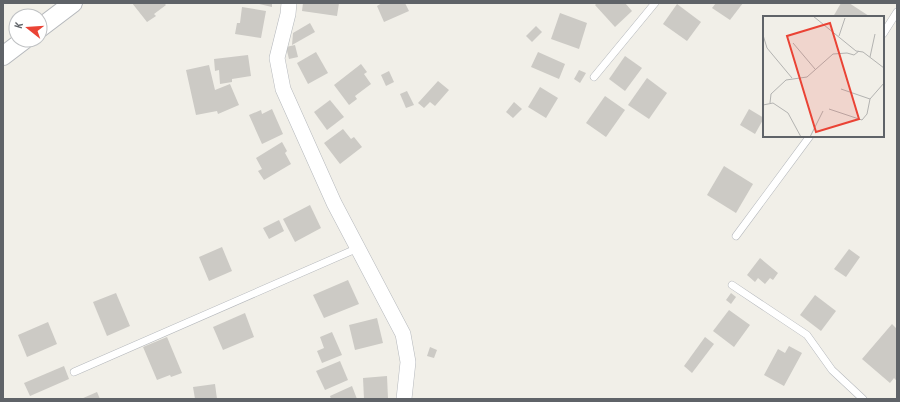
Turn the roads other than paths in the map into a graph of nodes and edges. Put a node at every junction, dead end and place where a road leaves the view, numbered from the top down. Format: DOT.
graph roads {
  1 [pos="73,3"];
  2 [pos="289,3"];
  3 [pos="655,3"];
  4 [pos="897,12"];
  5 [pos="48,22"];
  6 [pos="884,32"];
  7 [pos="14,48"];
  8 [pos="3,56"];
  9 [pos="594,77"];
  10 [pos="809,137"];
  11 [pos="736,236"];
  12 [pos="358,248"];
  13 [pos="732,285"];
  14 [pos="74,372"];
  15 [pos="404,399"];
  16 [pos="863,399"];
  1 -- 5 [label="street"];
  2 -- 12 [label="street"];
  3 -- 9 [label="lane"];
  4 -- 6 [label="lane"];
  7 -- 8 [label="street"];
  10 -- 11 [label="lane"];
  12 -- 14 [label="lane"];
  12 -- 15 [label="street"];
  13 -- 16 [label="lane"];
}
